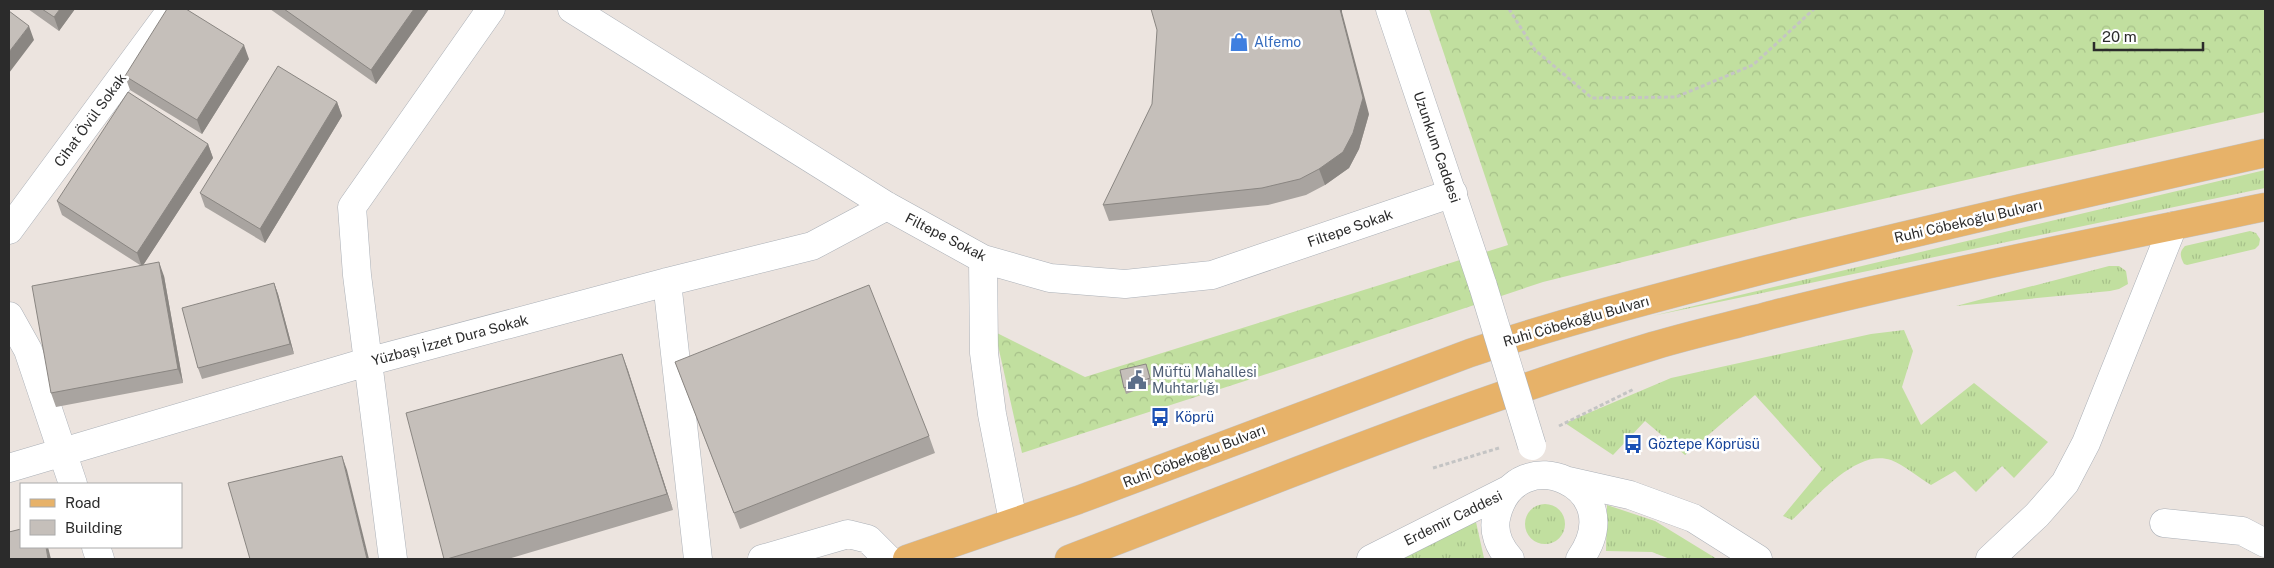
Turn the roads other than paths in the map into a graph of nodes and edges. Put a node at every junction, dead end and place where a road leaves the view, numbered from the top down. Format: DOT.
graph roads {
  1 [pos="172,9"];
  2 [pos="491,9"];
  3 [pos="572,9"];
  4 [pos="1390,9"];
  5 [pos="2265,153"];
  6 [pos="1453,193"];
  7 [pos="887,206"];
  8 [pos="2265,207"];
  9 [pos="2173,226"];
  10 [pos="9,230"];
  11 [pos="983,259"];
  12 [pos="667,282"];
  13 [pos="9,316"];
  14 [pos="367,362"];
  15 [pos="61,451"];
  16 [pos="9,468"];
  17 [pos="1541,475"];
  18 [pos="1568,481"];
  19 [pos="73,483"];
  20 [pos="1508,490"];
  21 [pos="1013,521"];
  22 [pos="2164,523"];
  23 [pos="2265,543"];
  24 [pos="393,559"];
  25 [pos="698,559"];
  26 [pos="762,559"];
  27 [pos="888,559"];
  28 [pos="907,559"];
  29 [pos="1069,559"];
  30 [pos="1370,559"];
  31 [pos="1510,559"];
  32 [pos="1580,559"];
  33 [pos="1758,559"];
  34 [pos="1990,559"];
  1 -- 10 [label="street, Cihat Övül Sokak"];
  2 -- 14 [label="street"];
  3 -- 7 [label="street, Filtepe Sokak"];
  4 -- 6 [label="street, Uzunkum Caddesi"];
  5 -- 21 [label="main road, Ruhi Cöbekoğlu Bulvarı"];
  6 -- 11 [label="street, Filtepe Sokak"];
  6 -- 17 [label="street, Uzunkum Caddesi, bridge"];
  7 -- 11 [label="street, Filtepe Sokak"];
  7 -- 12 [label="street, Yüzbaşı İzzet Dura Sokak"];
  8 -- 9 [label="main road"];
  9 -- 29 [label="main road"];
  9 -- 34 [label="street"];
  11 -- 21 [label="street"];
  12 -- 14 [label="street, Yüzbaşı İzzet Dura Sokak"];
  12 -- 25 [label="street"];
  13 -- 15 [label="street"];
  14 -- 15 [label="street, Yüzbaşı İzzet Dura Sokak"];
  14 -- 24 [label="street"];
  15 -- 16 [label="street, Yüzbaşı İzzet Dura Sokak"];
  15 -- 19 [label="street"];
  17 -- 18 [label="street"];
  17 -- 20 [label="street, Erdemir Caddesi"];
  18 -- 32 [label="street"];
  18 -- 33 [label="street"];
  20 -- 30 [label="street, Erdemir Caddesi"];
  20 -- 31 [label="street"];
  21 -- 28 [label="main road, Ruhi Cöbekoğlu Bulvarı"];
  22 -- 23 [label="street"];
  26 -- 27 [label="street"];
}
